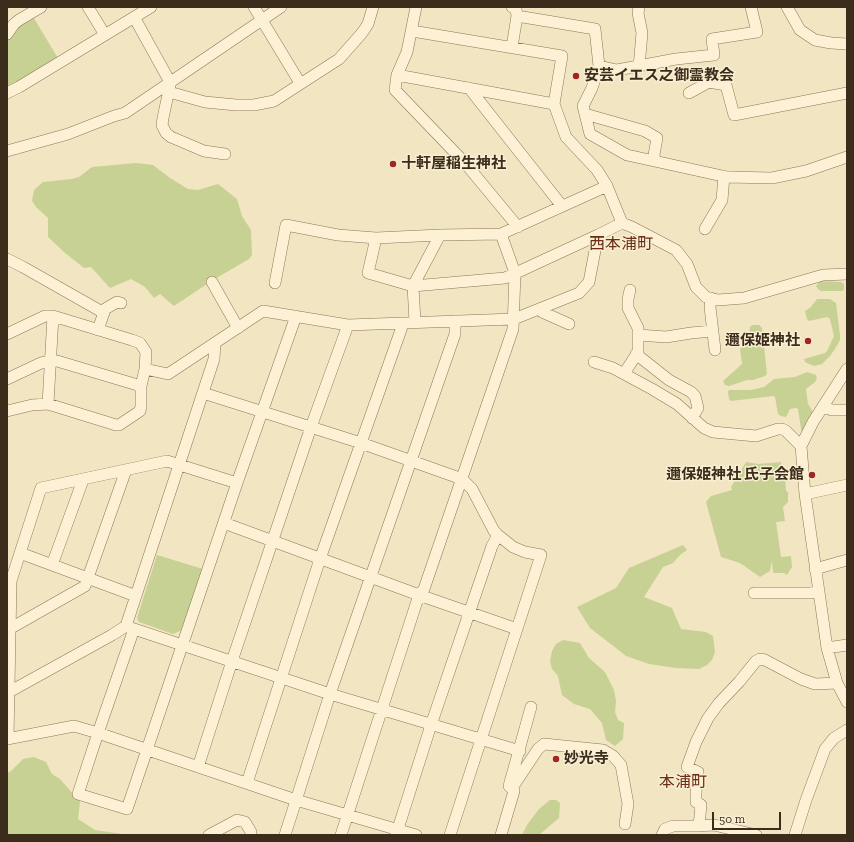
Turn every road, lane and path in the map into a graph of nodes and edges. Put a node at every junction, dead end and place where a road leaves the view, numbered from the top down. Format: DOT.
graph roads {
  1 [pos="40,7"];
  2 [pos="88,7"];
  3 [pos="151,7"];
  4 [pos="254,7"];
  5 [pos="281,7"];
  6 [pos="373,7"];
  7 [pos="416,7"];
  8 [pos="639,7"];
  9 [pos="751,7"];
  10 [pos="787,7"];
  11 [pos="515,12"];
  12 [pos="134,17"];
  13 [pos="262,20"];
  14 [pos="412,31"];
  15 [pos="7,34"];
  16 [pos="105,35"];
  17 [pos="847,44"];
  18 [pos="512,47"];
  19 [pos="599,66"];
  20 [pos="639,67"];
  21 [pos="397,75"];
  22 [pos="300,83"];
  23 [pos="169,87"];
  24 [pos="469,88"];
  25 [pos="7,93"];
  26 [pos="689,93"];
  27 [pos="847,93"];
  28 [pos="554,104"];
  29 [pos="585,114"];
  30 [pos="7,151"];
  31 [pos="225,154"];
  32 [pos="847,157"];
  33 [pos="655,161"];
  34 [pos="724,176"];
  35 [pos="607,186"];
  36 [pos="562,206"];
  37 [pos="622,223"];
  38 [pos="518,227"];
  39 [pos="705,230"];
  40 [pos="501,234"];
  41 [pos="440,235"];
  42 [pos="598,235"];
  43 [pos="376,238"];
  44 [pos="7,259"];
  45 [pos="515,273"];
  46 [pos="847,277"];
  47 [pos="212,282"];
  48 [pos="275,282"];
  49 [pos="413,286"];
  50 [pos="630,290"];
  51 [pos="711,298"];
  52 [pos="121,303"];
  53 [pos="541,308"];
  54 [pos="104,313"];
  55 [pos="53,316"];
  56 [pos="296,316"];
  57 [pos="514,319"];
  58 [pos="455,321"];
  59 [pos="415,322"];
  60 [pos="403,324"];
  61 [pos="569,324"];
  62 [pos="348,325"];
  63 [pos="238,328"];
  64 [pos="98,330"];
  65 [pos="712,331"];
  66 [pos="7,334"];
  67 [pos="638,334"];
  68 [pos="215,343"];
  69 [pos="715,350"];
  70 [pos="636,354"];
  71 [pos="50,360"];
  72 [pos="594,362"];
  73 [pos="145,369"];
  74 [pos="847,369"];
  75 [pos="626,374"];
  76 [pos="7,379"];
  77 [pos="141,386"];
  78 [pos="203,393"];
  79 [pos="48,404"];
  80 [pos="823,407"];
  81 [pos="847,410"];
  82 [pos="7,411"];
  83 [pos="262,411"];
  84 [pos="692,418"];
  85 [pos="311,427"];
  86 [pos="361,443"];
  87 [pos="801,446"];
  88 [pos="411,461"];
  89 [pos="178,464"];
  90 [pos="126,470"];
  91 [pos="462,479"];
  92 [pos="83,480"];
  93 [pos="237,483"];
  94 [pos="847,485"];
  95 [pos="805,494"];
  96 [pos="224,523"];
  97 [pos="498,535"];
  98 [pos="273,541"];
  99 [pos="20,553"];
  100 [pos="320,559"];
  101 [pos="847,560"];
  102 [pos="52,565"];
  103 [pos="815,569"];
  104 [pos="371,577"];
  105 [pos="88,578"];
  106 [pos="819,592"];
  107 [pos="754,593"];
  108 [pos="419,595"];
  109 [pos="136,596"];
  110 [pos="469,613"];
  111 [pos="130,627"];
  112 [pos="11,628"];
  113 [pos="517,629"];
  114 [pos="183,645"];
  115 [pos="847,645"];
  116 [pos="827,648"];
  117 [pos="232,661"];
  118 [pos="8,674"];
  119 [pos="281,678"];
  120 [pos="837,682"];
  121 [pos="9,692"];
  122 [pos="330,694"];
  123 [pos="847,702"];
  124 [pos="531,707"];
  125 [pos="382,710"];
  126 [pos="431,725"];
  127 [pos="847,730"];
  128 [pos="98,733"];
  129 [pos="8,739"];
  130 [pos="481,740"];
  131 [pos="146,749"];
  132 [pos="520,751"];
  133 [pos="198,767"];
  134 [pos="247,783"];
  135 [pos="512,788"];
  136 [pos="296,800"];
  137 [pos="348,815"];
  138 [pos="625,824"];
  139 [pos="699,826"];
  140 [pos="396,832"];
  141 [pos="209,835"];
  142 [pos="251,835"];
  143 [pos="285,835"];
  144 [pos="341,835"];
  145 [pos="416,835"];
  146 [pos="450,835"];
  147 [pos="501,835"];
  148 [pos="662,835"];
  149 [pos="756,835"];
  150 [pos="795,835"];
  1 -- 15 [label="street"];
  2 -- 16 [label="street"];
  3 -- 12 [label="street"];
  4 -- 13 [label="street"];
  5 -- 13 [label="street"];
  6 -- 22 [label="street"];
  7 -- 14 [label="street"];
  8 -- 20 [label="street"];
  9 -- 20 [label="street"];
  10 -- 17 [label="street"];
  11 -- 18 [label="street"];
  11 -- 19 [label="street"];
  12 -- 16 [label="street"];
  12 -- 23 [label="street"];
  13 -- 22 [label="street"];
  13 -- 23 [label="street"];
  14 -- 18 [label="street"];
  14 -- 21 [label="street"];
  16 -- 25 [label="street"];
  18 -- 28 [label="street"];
  19 -- 20 [label="street"];
  19 -- 29 [label="street"];
  21 -- 24 [label="street"];
  21 -- 38 [label="street"];
  22 -- 23 [label="street"];
  23 -- 30 [label="street"];
  23 -- 31 [label="street"];
  24 -- 28 [label="street"];
  24 -- 36 [label="street"];
  26 -- 27 [label="street"];
  28 -- 35 [label="street"];
  29 -- 33 [label="street"];
  29 -- 33 [label="street"];
  32 -- 34 [label="street"];
  33 -- 34 [label="street"];
  34 -- 39 [label="street"];
  35 -- 36 [label="street"];
  35 -- 37 [label="street"];
  36 -- 38 [label="street"];
  37 -- 42 [label="street"];
  37 -- 51 [label="street"];
  38 -- 40 [label="street"];
  40 -- 41 [label="street"];
  40 -- 45 [label="street"];
  41 -- 43 [label="street"];
  41 -- 49 [label="street"];
  42 -- 45 [label="street"];
  42 -- 53 [label="street"];
  43 -- 48 [label="street"];
  43 -- 49 [label="street"];
  44 -- 54 [label="street"];
  45 -- 49 [label="street"];
  45 -- 57 [label="street"];
  46 -- 51 [label="street"];
  47 -- 63 [label="street"];
  49 -- 59 [label="street"];
  50 -- 67 [label="street"];
  51 -- 65 [label="street"];
  52 -- 54 [label="street"];
  53 -- 57 [label="street"];
  53 -- 61 [label="street"];
  54 -- 64 [label="street"];
  55 -- 64 [label="street"];
  55 -- 66 [label="street"];
  55 -- 71 [label="street"];
  56 -- 62 [label="street"];
  56 -- 63 [label="street"];
  56 -- 83 [label="street"];
  57 -- 58 [label="street"];
  57 -- 91 [label="street"];
  58 -- 59 [label="street"];
  58 -- 88 [label="street"];
  59 -- 60 [label="street"];
  60 -- 62 [label="street"];
  60 -- 86 [label="street"];
  62 -- 85 [label="street"];
  63 -- 68 [label="street"];
  64 -- 73 [label="street"];
  65 -- 67 [label="street"];
  65 -- 69 [label="street"];
  67 -- 70 [label="street"];
  68 -- 73 [label="street"];
  68 -- 78 [label="street"];
  70 -- 75 [label="street"];
  70 -- 84 [label="street"];
  71 -- 76 [label="street"];
  71 -- 77 [label="street"];
  71 -- 79 [label="street"];
  72 -- 75 [label="street"];
  73 -- 77 [label="street"];
  74 -- 80 [label="street"];
  75 -- 84 [label="street"];
  77 -- 79 [label="street"];
  78 -- 83 [label="street"];
  78 -- 89 [label="street"];
  79 -- 82 [label="street"];
  80 -- 81 [label="street"];
  80 -- 87 [label="street"];
  83 -- 85 [label="street"];
  83 -- 93 [label="street"];
  84 -- 87 [label="street"];
  85 -- 86 [label="street"];
  85 -- 98 [label="street"];
  86 -- 88 [label="street"];
  86 -- 100 [label="street"];
  87 -- 95 [label="street"];
  88 -- 91 [label="street"];
  88 -- 104 [label="street"];
  89 -- 90 [label="street"];
  89 -- 93 [label="street"];
  89 -- 109 [label="street"];
  90 -- 92 [label="street"];
  90 -- 105 [label="street"];
  91 -- 97 [label="street"];
  91 -- 108 [label="street"];
  92 -- 99 [label="street"];
  92 -- 102 [label="street"];
  93 -- 96 [label="street"];
  94 -- 95 [label="street"];
  95 -- 103 [label="street"];
  96 -- 98 [label="street"];
  96 -- 114 [label="street"];
  97 -- 110 [label="street"];
  97 -- 113 [label="street"];
  98 -- 100 [label="street"];
  98 -- 117 [label="street"];
  99 -- 102 [label="street"];
  99 -- 112 [label="street"];
  100 -- 104 [label="street"];
  100 -- 119 [label="street"];
  101 -- 103 [label="street"];
  102 -- 105 [label="street"];
  103 -- 106 [label="street"];
  104 -- 108 [label="street"];
  104 -- 122 [label="street"];
  105 -- 109 [label="street"];
  105 -- 112 [label="street"];
  106 -- 107 [label="street"];
  106 -- 116 [label="street"];
  108 -- 110 [label="street"];
  108 -- 125 [label="street"];
  109 -- 111 [label="street"];
  110 -- 113 [label="street"];
  110 -- 126 [label="street"];
  111 -- 114 [label="street"];
  111 -- 121 [label="street"];
  111 -- 128 [label="street"];
  112 -- 118 [label="street"];
  113 -- 130 [label="street"];
  114 -- 117 [label="street"];
  114 -- 131 [label="street"];
  115 -- 116 [label="street"];
  116 -- 120 [label="street"];
  117 -- 119 [label="street"];
  117 -- 133 [label="street"];
  118 -- 121 [label="street"];
  119 -- 122 [label="street"];
  119 -- 134 [label="street"];
  120 -- 123 [label="street"];
  120 -- 139 [label="street"];
  121 -- 129 [label="street"];
  122 -- 125 [label="street"];
  122 -- 136 [label="street"];
  124 -- 132 [label="street"];
  125 -- 126 [label="street"];
  125 -- 137 [label="street"];
  126 -- 130 [label="street"];
  126 -- 140 [label="street"];
  127 -- 150 [label="street"];
  128 -- 129 [label="street"];
  128 -- 131 [label="street"];
  128 -- 131 [label="street"];
  130 -- 132 [label="street"];
  130 -- 146 [label="street"];
  131 -- 133 [label="street"];
  132 -- 135 [label="street"];
  133 -- 134 [label="street"];
  134 -- 136 [label="street"];
  135 -- 138 [label="street"];
  135 -- 147 [label="street"];
  136 -- 137 [label="street"];
  136 -- 143 [label="street"];
  137 -- 140 [label="street"];
  137 -- 144 [label="street"];
  139 -- 148 [label="street"];
  139 -- 149 [label="street"];
  140 -- 145 [label="street"];
  141 -- 142 [label="street"];
}
